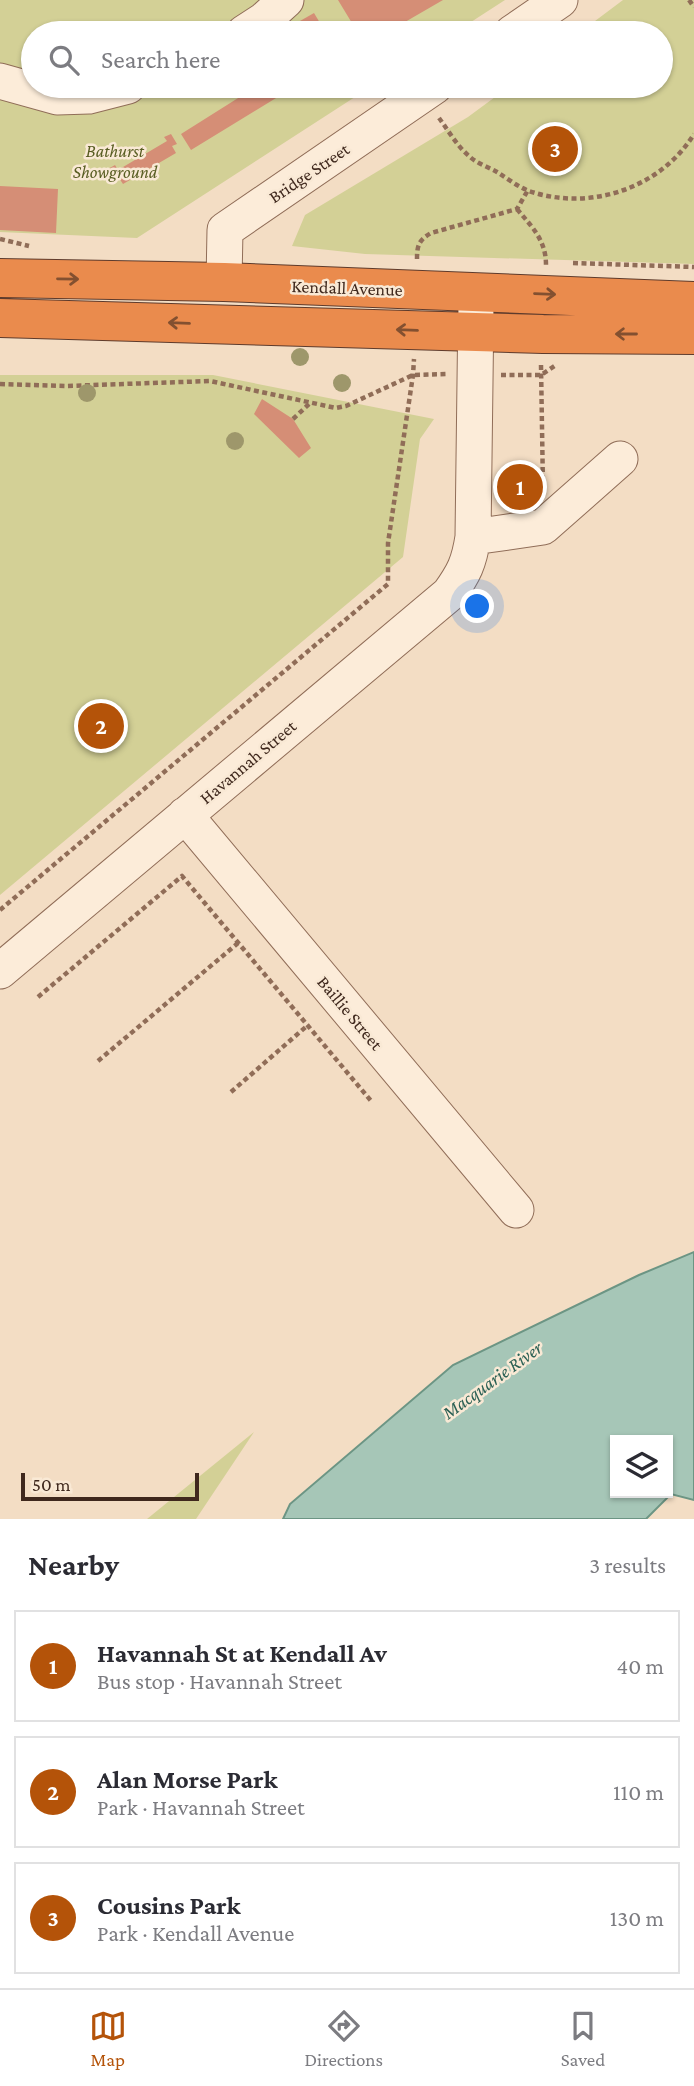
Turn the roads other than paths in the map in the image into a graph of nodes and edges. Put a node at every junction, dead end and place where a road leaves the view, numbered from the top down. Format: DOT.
graph roads {
  1 [pos="286,0"];
  2 [pos="560,0"];
  3 [pos="262,21"];
  4 [pos="529,21"];
  5 [pos="0,81"];
  6 [pos="21,87"];
  7 [pos="416,98"];
  8 [pos="0,278"];
  9 [pos="224,282"];
  10 [pos="477,293"];
  11 [pos="694,301"];
  12 [pos="0,318"];
  13 [pos="475,331"];
  14 [pos="694,335"];
  15 [pos="621,459"];
  16 [pos="472,537"];
  17 [pos="185,815"];
  18 [pos="0,971"];
  19 [pos="516,1210"];
  1 -- 3 [label="street"];
  2 -- 4 [label="street"];
  5 -- 6 [label="street"];
  7 -- 9 [label="street, Bridge Street"];
  8 -- 9 [label="highway, Kendall Avenue, one-way"];
  9 -- 10 [label="highway, Kendall Avenue"];
  10 -- 11 [label="highway, Kendall Avenue, one-way"];
  10 -- 13 [label="street, Havannah Street"];
  13 -- 12 [label="highway, one-way"];
  14 -- 13 [label="highway, one-way"];
  13 -- 16 [label="street, Havannah Street"];
  15 -- 16 [label="street"];
  16 -- 17 [label="street, Havannah Street"];
  17 -- 18 [label="street, Havannah Street"];
  17 -- 19 [label="street, Baillie Street"];
}
